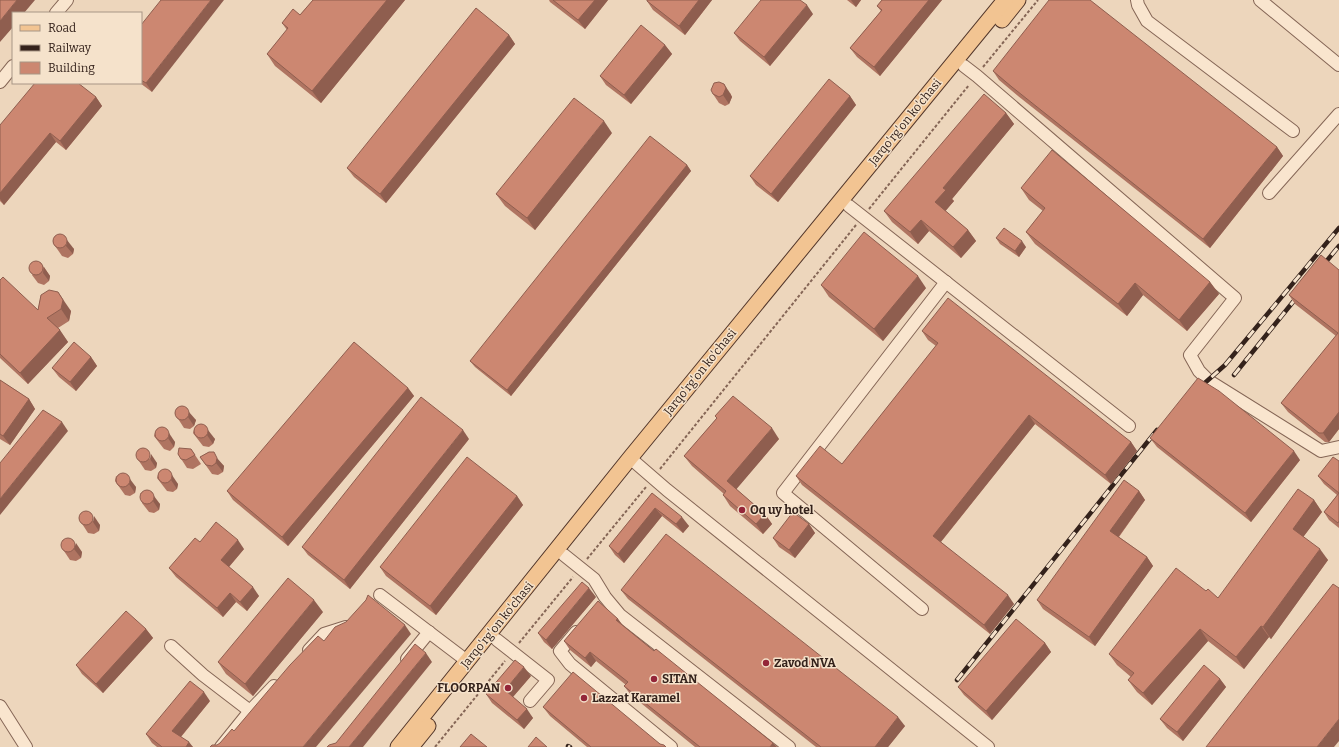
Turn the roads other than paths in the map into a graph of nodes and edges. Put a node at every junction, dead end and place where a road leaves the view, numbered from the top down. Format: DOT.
graph roads {
  1 [pos="67,0"];
  2 [pos="1005,0"];
  3 [pos="1018,0"];
  4 [pos="1137,0"];
  5 [pos="1260,0"];
  6 [pos="57,12"];
  7 [pos="1339,65"];
  8 [pos="964,66"];
  9 [pos="12,67"];
  10 [pos="0,82"];
  11 [pos="1339,114"];
  12 [pos="1293,131"];
  13 [pos="1269,193"];
  14 [pos="849,206"];
  15 [pos="946,282"];
  16 [pos="1129,426"];
  17 [pos="1339,447"];
  18 [pos="634,461"];
  19 [pos="564,555"];
  20 [pos="380,595"];
  21 [pos="922,609"];
  22 [pos="352,621"];
  23 [pos="585,621"];
  24 [pos="429,632"];
  25 [pos="497,640"];
  26 [pos="171,646"];
  27 [pos="303,656"];
  28 [pos="467,661"];
  29 [pos="399,668"];
  30 [pos="282,678"];
  31 [pos="530,701"];
  32 [pos="0,706"];
  33 [pos="250,711"];
  34 [pos="26,747"];
  35 [pos="221,747"];
  36 [pos="398,747"];
  37 [pos="411,747"];
  38 [pos="671,747"];
  39 [pos="789,747"];
  40 [pos="988,747"];
  1 -- 6 [label="street"];
  2 -- 18 [label="main road, Jarqo'rg'on ko'chasi"];
  3 -- 8 [label="main road, Jarqo'rg'on ko'chasi"];
  4 -- 12 [label="street"];
  5 -- 7 [label="street"];
  8 -- 14 [label="main road, Jarqo'rg'on ko'chasi"];
  8 -- 17 [label="street"];
  9 -- 10 [label="street"];
  11 -- 13 [label="street"];
  14 -- 15 [label="street"];
  14 -- 18 [label="main road, Jarqo'rg'on ko'chasi"];
  15 -- 16 [label="street"];
  15 -- 21 [label="street"];
  18 -- 19 [label="main road, Jarqo'rg'on ko'chasi"];
  18 -- 28 [label="main road, Jarqo'rg'on ko'chasi"];
  18 -- 40 [label="street"];
  19 -- 25 [label="main road, Jarqo'rg'on ko'chasi"];
  19 -- 39 [label="street"];
  20 -- 24 [label="street"];
  22 -- 27 [label="street"];
  23 -- 38 [label="street"];
  24 -- 28 [label="street"];
  24 -- 29 [label="street"];
  25 -- 31 [label="street"];
  25 -- 37 [label="main road, Jarqo'rg'on ko'chasi"];
  26 -- 33 [label="street"];
  28 -- 36 [label="main road, Jarqo'rg'on ko'chasi"];
  30 -- 33 [label="street"];
  32 -- 34 [label="street"];
  33 -- 35 [label="street"];
}
